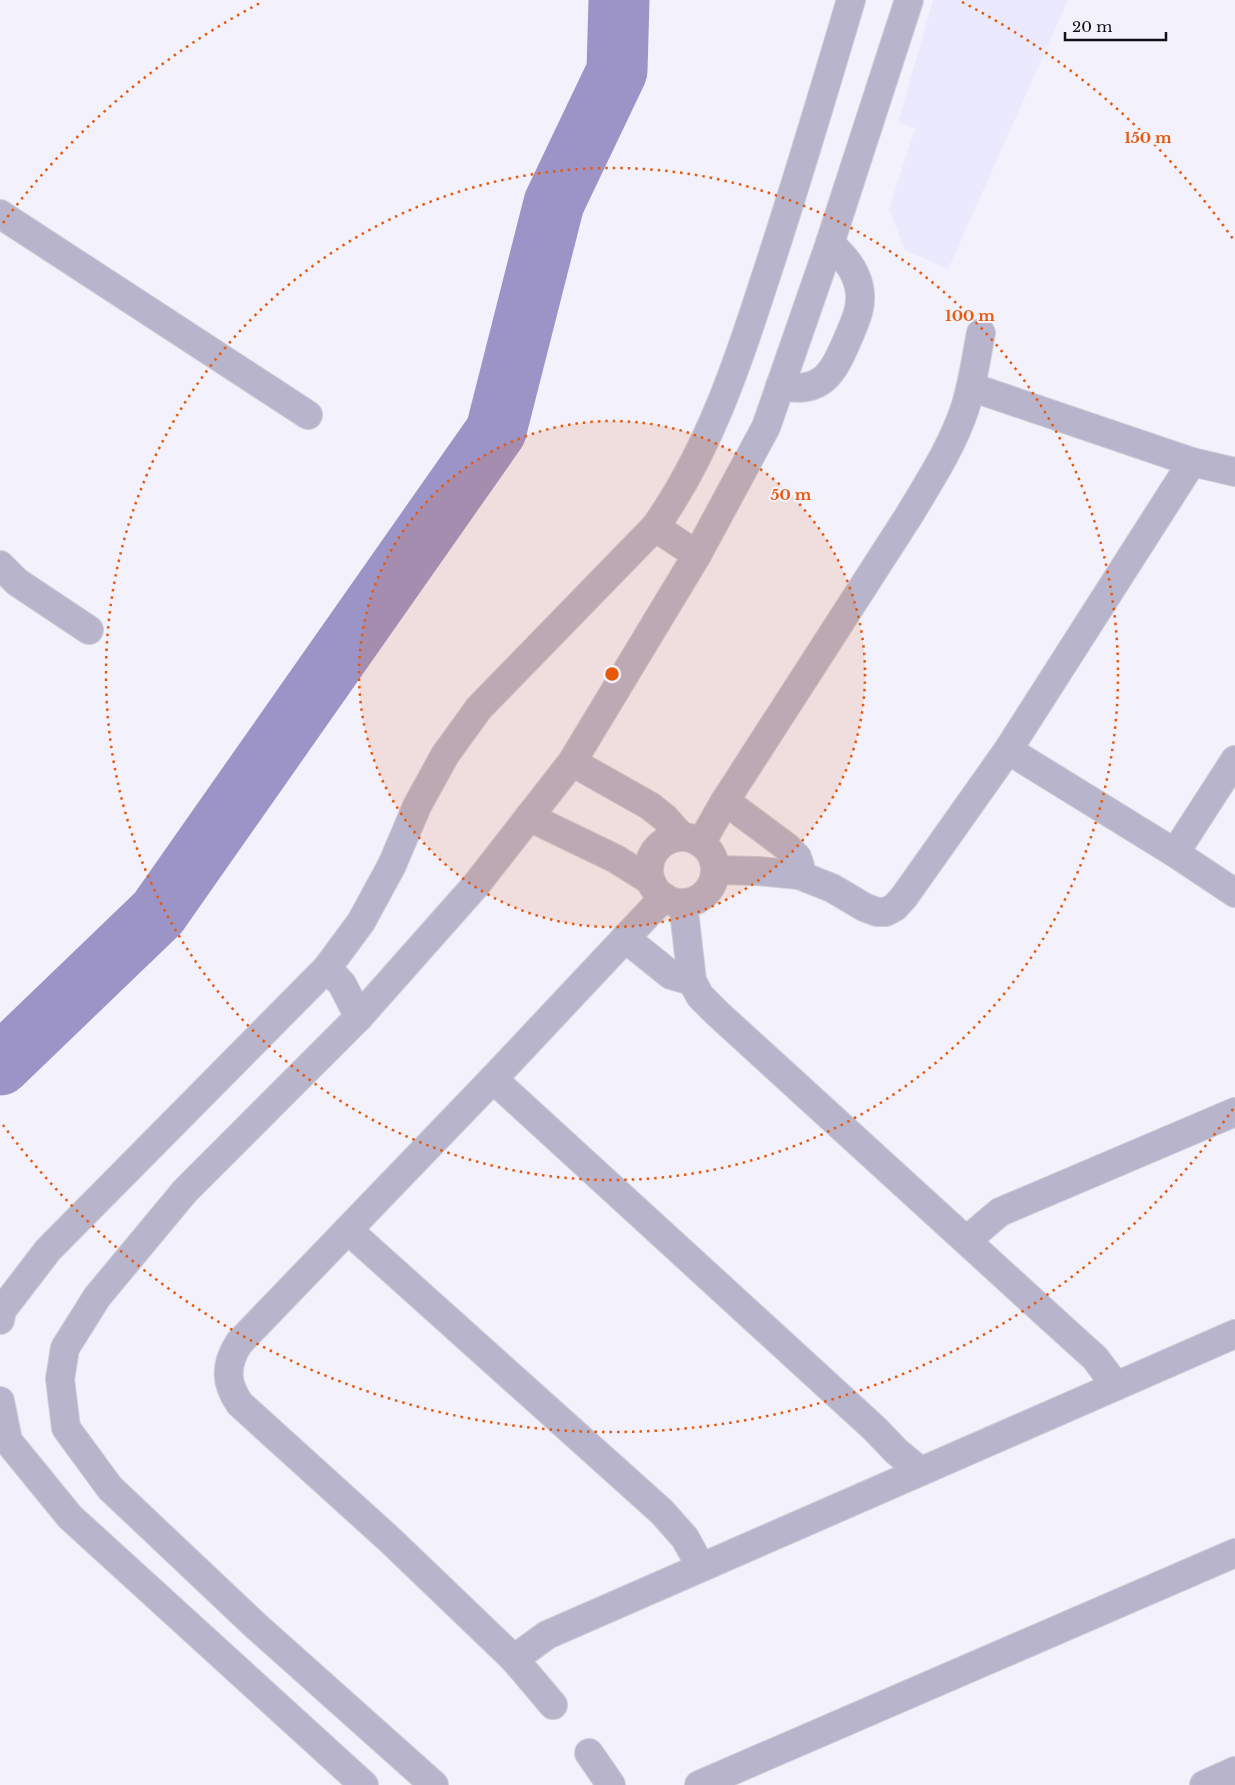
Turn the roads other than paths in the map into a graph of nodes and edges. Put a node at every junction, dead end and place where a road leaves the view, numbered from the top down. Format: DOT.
graph roads {
  1 [pos="851,0"];
  2 [pos="909,0"];
  3 [pos="0,214"];
  4 [pos="830,243"];
  5 [pos="981,333"];
  6 [pos="780,386"];
  7 [pos="971,386"];
  8 [pos="308,415"];
  9 [pos="1192,462"];
  10 [pos="1235,472"];
  11 [pos="655,527"];
  12 [pos="697,555"];
  13 [pos="0,565"];
  14 [pos="89,630"];
  15 [pos="1008,750"];
  16 [pos="1235,760"];
  17 [pos="572,762"];
  18 [pos="725,801"];
  19 [pos="529,817"];
  20 [pos="692,840"];
  21 [pos="1175,853"];
  22 [pos="716,870"];
  23 [pos="799,875"];
  24 [pos="1235,893"];
  25 [pos="666,894"];
  26 [pos="625,938"];
  27 [pos="327,968"];
  28 [pos="692,981"];
  29 [pos="359,1017"];
  30 [pos="493,1079"];
  31 [pos="1235,1112"];
  32 [pos="348,1230"];
  33 [pos="967,1240"];
  34 [pos="0,1320"];
  35 [pos="1235,1334"];
  36 [pos="1116,1386"];
  37 [pos="0,1400"];
  38 [pos="920,1471"];
  39 [pos="1235,1553"];
  40 [pos="701,1567"];
  41 [pos="514,1659"];
  42 [pos="553,1705"];
  43 [pos="589,1753"];
  44 [pos="1235,1771"];
  45 [pos="364,1785"];
  46 [pos="434,1785"];
  47 [pos="611,1785"];
  48 [pos="699,1785"];
  49 [pos="1204,1785"];
  1 -- 11 [label="street"];
  2 -- 4 [label="street"];
  3 -- 8 [label="street"];
  4 -- 6 [label="street"];
  4 -- 6 [label="street"];
  5 -- 7 [label="street"];
  6 -- 12 [label="street"];
  7 -- 9 [label="street"];
  7 -- 18 [label="street"];
  9 -- 10 [label="street"];
  9 -- 15 [label="street"];
  11 -- 12 [label="street"];
  11 -- 27 [label="street"];
  12 -- 17 [label="street"];
  13 -- 14 [label="street"];
  15 -- 21 [label="street"];
  15 -- 23 [label="street"];
  16 -- 21 [label="street"];
  17 -- 19 [label="street"];
  17 -- 20 [label="street"];
  18 -- 20 [label="street"];
  18 -- 23 [label="street"];
  19 -- 25 [label="street"];
  19 -- 29 [label="street"];
  20 -- 22 [label="street"];
  20 -- 25 [label="street"];
  21 -- 24 [label="street"];
  22 -- 23 [label="street"];
  22 -- 25 [label="street"];
  25 -- 26 [label="street"];
  25 -- 28 [label="street"];
  26 -- 28 [label="street"];
  26 -- 30 [label="street"];
  27 -- 29 [label="street"];
  27 -- 34 [label="street"];
  28 -- 33 [label="street"];
  29 -- 46 [label="street"];
  30 -- 32 [label="street"];
  30 -- 38 [label="street"];
  31 -- 33 [label="street"];
  32 -- 40 [label="street"];
  32 -- 41 [label="street"];
  33 -- 36 [label="street"];
  35 -- 36 [label="street"];
  36 -- 38 [label="street"];
  37 -- 45 [label="street"];
  38 -- 40 [label="street"];
  39 -- 48 [label="street"];
  40 -- 41 [label="street"];
  41 -- 42 [label="street"];
  43 -- 47 [label="street"];
  44 -- 49 [label="street"];
}
